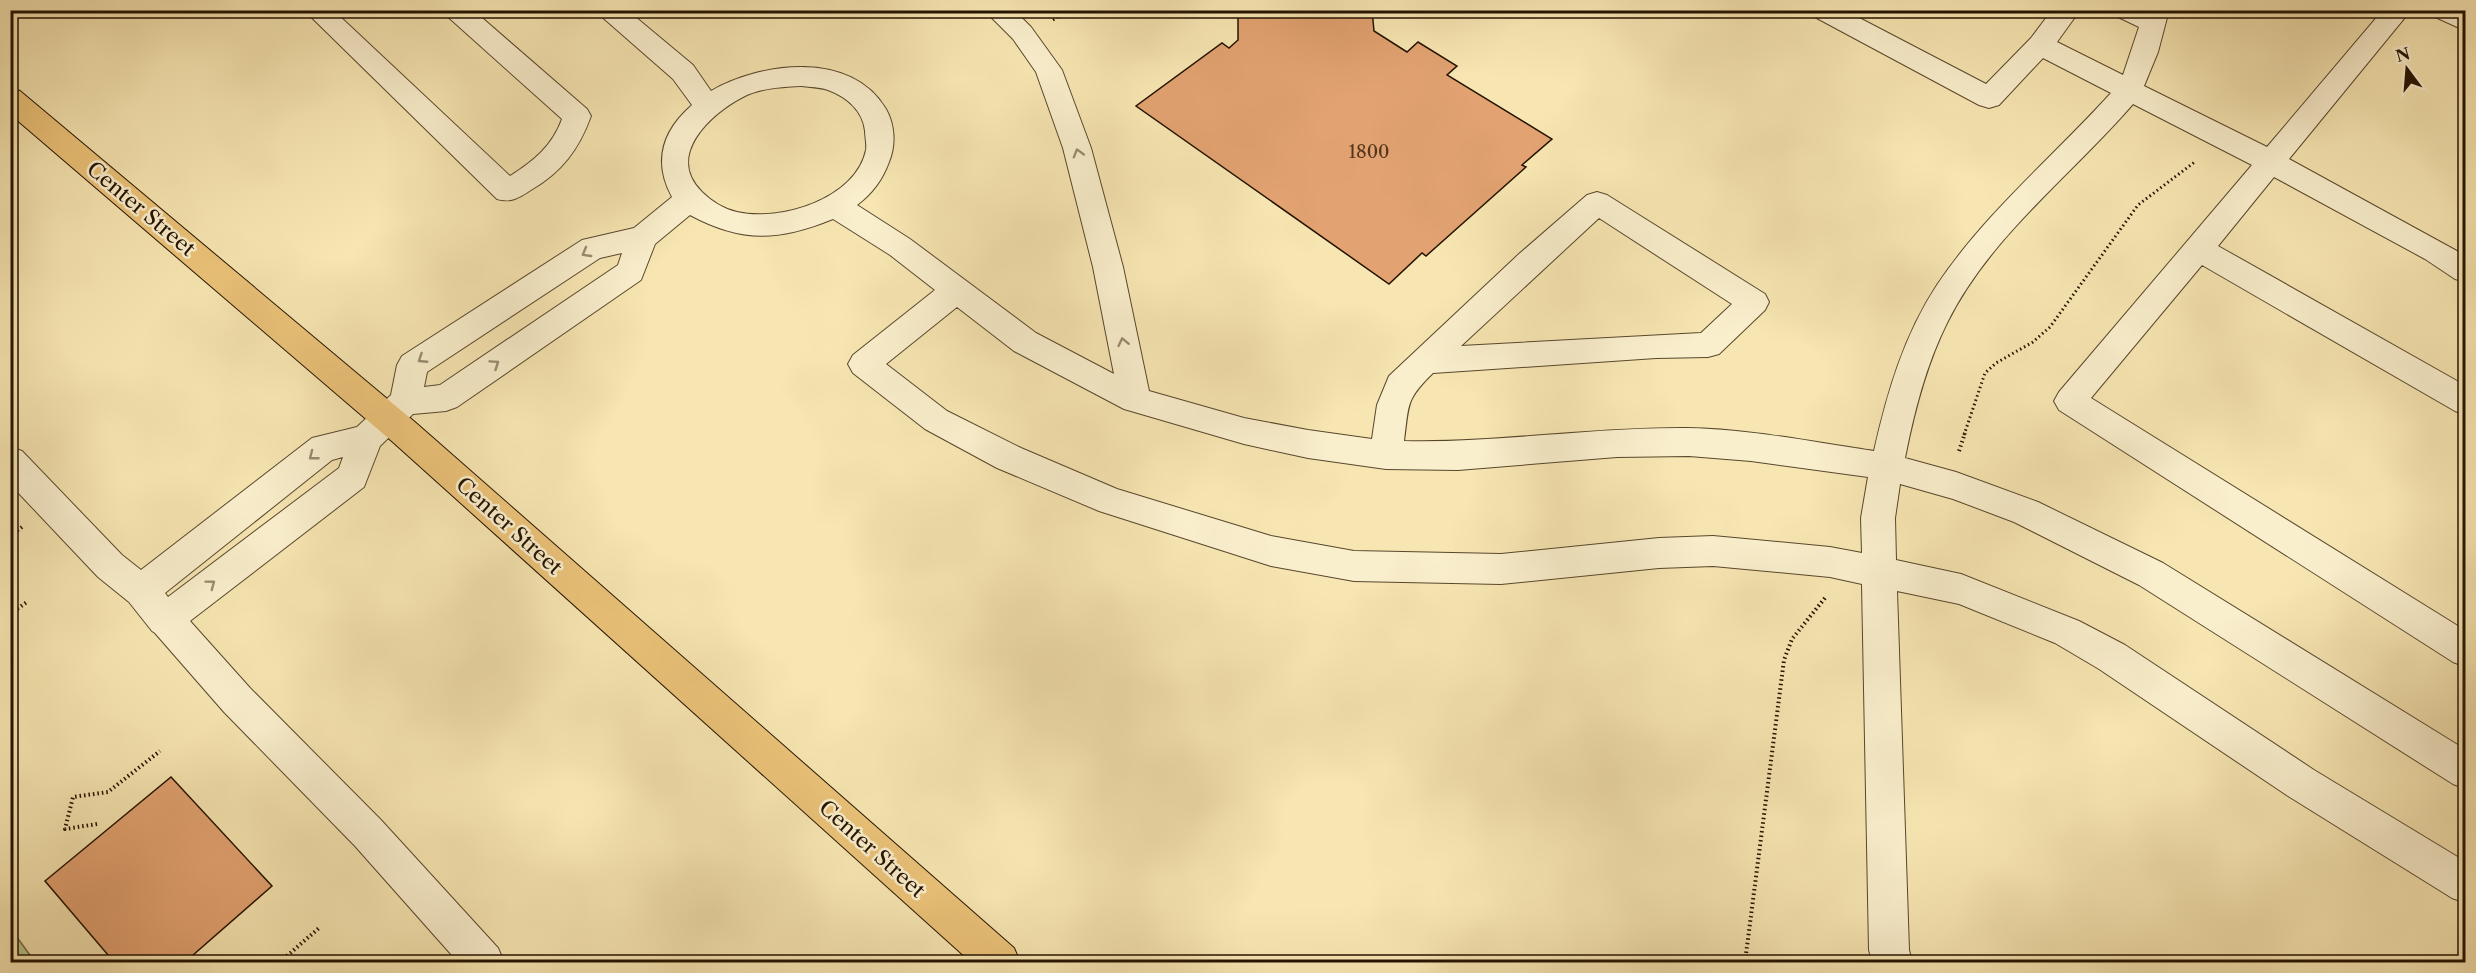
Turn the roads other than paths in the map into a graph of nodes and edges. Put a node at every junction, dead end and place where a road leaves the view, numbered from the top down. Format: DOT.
graph roads {
  1 [pos="456,10"];
  2 [pos="610,10"];
  3 [pos="997,10"];
  4 [pos="1822,10"];
  5 [pos="2067,10"];
  6 [pos="2125,10"];
  7 [pos="2398,10"];
  8 [pos="2442,10"];
  9 [pos="328,13"];
  10 [pos="2155,17"];
  11 [pos="2466,22"];
  12 [pos="2040,45"];
  13 [pos="2129,90"];
  14 [pos="10,98"];
  15 [pos="707,106"];
  16 [pos="2271,162"];
  17 [pos="688,200"];
  18 [pos="836,206"];
  19 [pos="642,238"];
  20 [pos="2199,249"];
  21 [pos="2466,271"];
  22 [pos="955,291"];
  23 [pos="1426,361"];
  24 [pos="1135,400"];
  25 [pos="2466,402"];
  26 [pos="385,417"];
  27 [pos="1386,455"];
  28 [pos="10,461"];
  29 [pos="1885,466"];
  30 [pos="1878,571"];
  31 [pos="141,591"];
  32 [pos="164,620"];
  33 [pos="2466,651"];
  34 [pos="2466,771"];
  35 [pos="2466,884"];
  36 [pos="484,963"];
  37 [pos="1000,963"];
  38 [pos="1892,963"];
  1 -- 9 [label="lane"];
  2 -- 15 [label="lane"];
  24 -- 3 [label="lane, one-way"];
  4 -- 12 [label="lane"];
  5 -- 12 [label="lane"];
  6 -- 10 [label="lane"];
  7 -- 16 [label="lane"];
  8 -- 11 [label="lane"];
  10 -- 13 [label="lane"];
  12 -- 13 [label="lane"];
  13 -- 16 [label="lane"];
  13 -- 29 [label="lane"];
  14 -- 26 [label="main road, Center Street"];
  15 -- 17 [label="lane"];
  15 -- 18 [label="lane"];
  16 -- 20 [label="lane"];
  16 -- 21 [label="lane"];
  17 -- 18 [label="lane"];
  17 -- 19 [label="lane"];
  18 -- 22 [label="lane"];
  26 -- 19 [label="lane, one-way"];
  19 -- 26 [label="lane, one-way"];
  20 -- 25 [label="lane"];
  20 -- 33 [label="lane"];
  22 -- 24 [label="lane"];
  22 -- 30 [label="lane"];
  23 -- 23 [label="lane"];
  23 -- 27 [label="lane"];
  24 -- 27 [label="lane"];
  26 -- 31 [label="lane, one-way"];
  32 -- 26 [label="lane, one-way"];
  26 -- 37 [label="main road, Center Street"];
  27 -- 29 [label="lane"];
  28 -- 31 [label="lane"];
  29 -- 30 [label="lane"];
  29 -- 34 [label="lane"];
  30 -- 35 [label="lane"];
  30 -- 38 [label="lane"];
  31 -- 32 [label="lane"];
  32 -- 36 [label="lane"];
}
